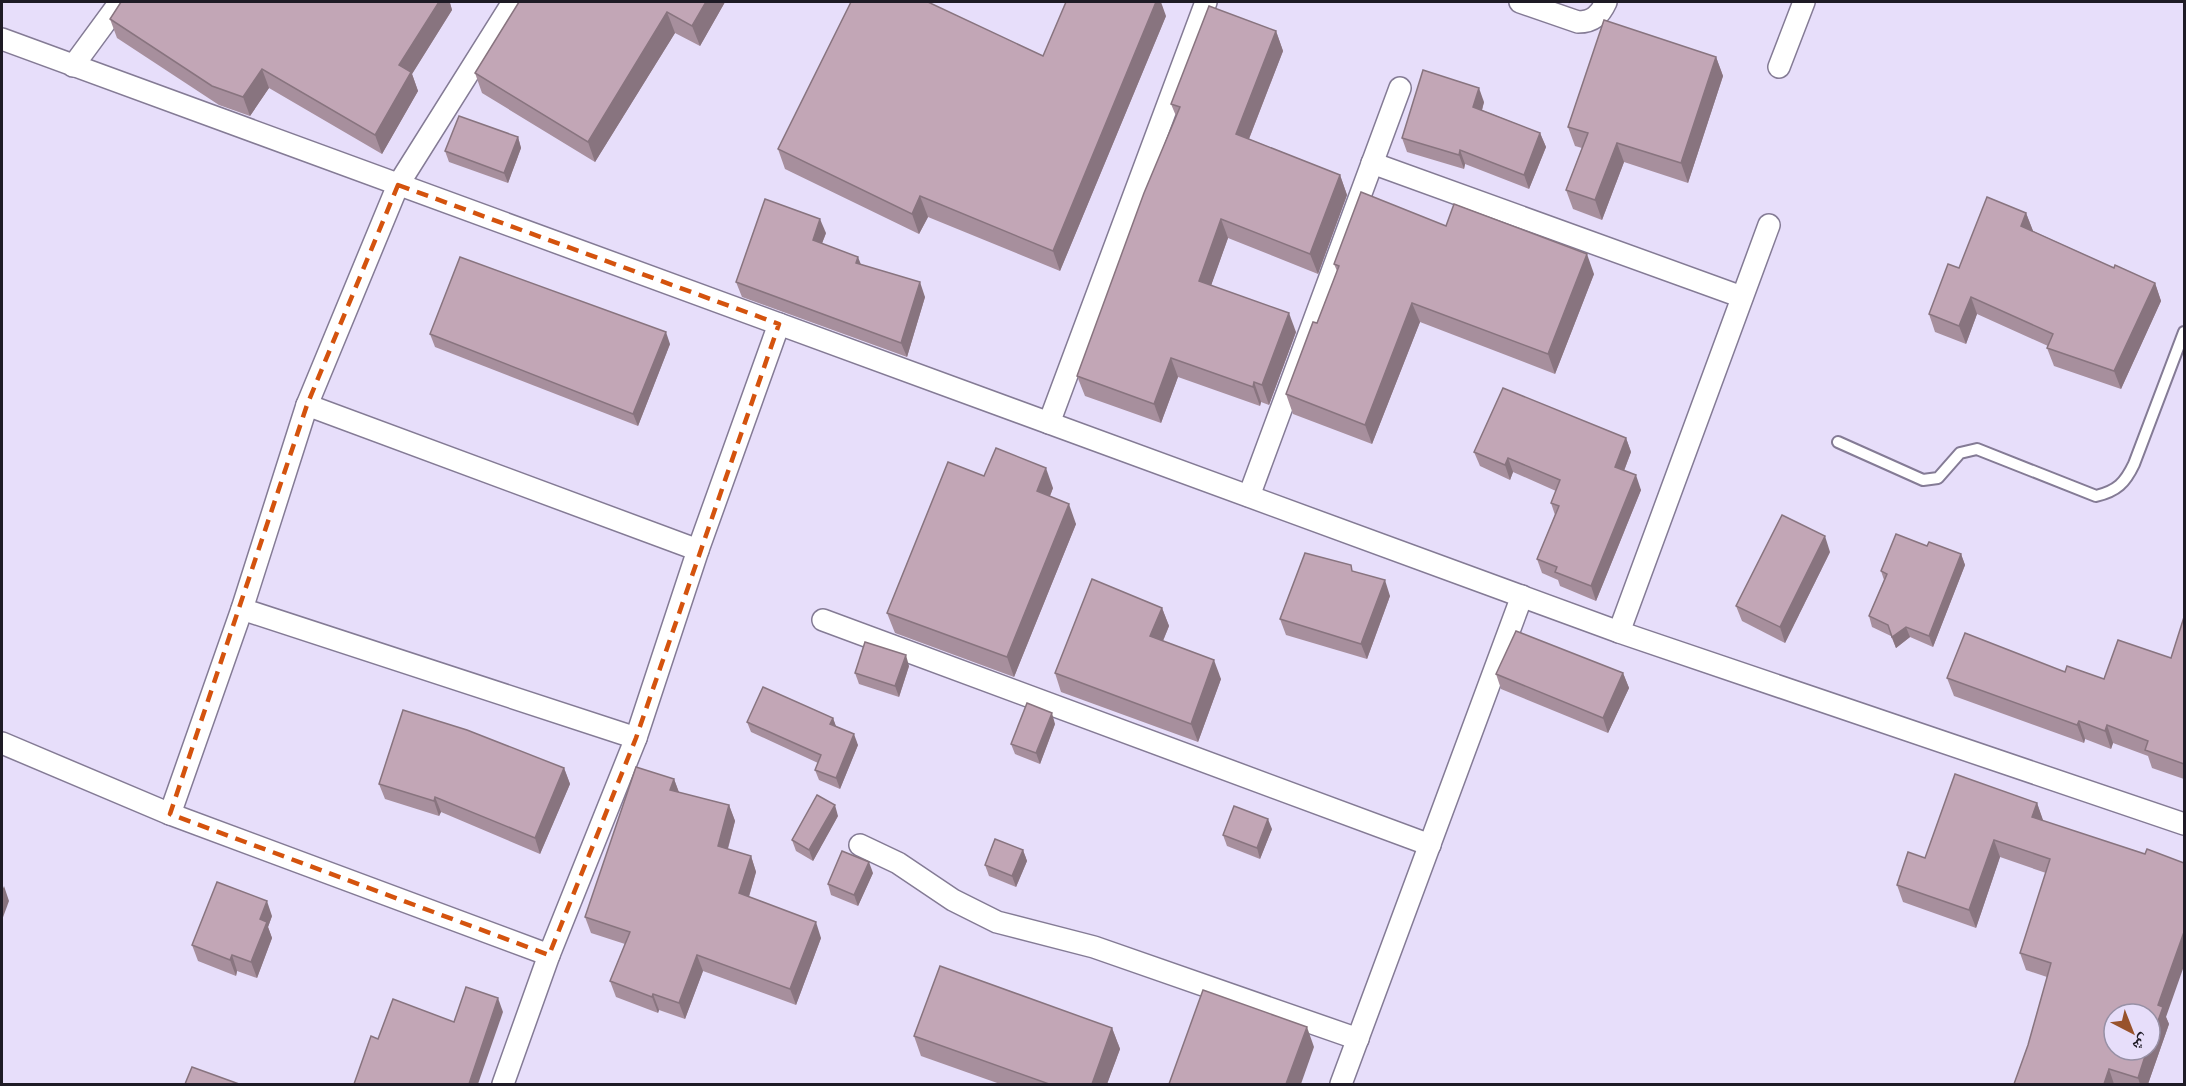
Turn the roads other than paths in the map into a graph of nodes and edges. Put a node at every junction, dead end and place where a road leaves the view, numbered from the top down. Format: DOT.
graph roads {
  1 [pos="120,2"];
  2 [pos="513,2"];
  3 [pos="1206,2"];
  4 [pos="1520,2"];
  5 [pos="1606,2"];
  6 [pos="1804,2"];
  7 [pos="2,39"];
  8 [pos="73,66"];
  9 [pos="1779,67"];
  10 [pos="1400,88"];
  11 [pos="1372,163"];
  12 [pos="398,185"];
  13 [pos="1769,225"];
  14 [pos="1742,297"];
  15 [pos="779,324"];
  16 [pos="2184,332"];
  17 [pos="308,405"];
  18 [pos="1049,423"];
  19 [pos="1838,442"];
  20 [pos="1249,496"];
  21 [pos="698,550"];
  22 [pos="1522,596"];
  23 [pos="242,609"];
  24 [pos="823,620"];
  25 [pos="1619,632"];
  26 [pos="636,738"];
  27 [pos="2,743"];
  28 [pos="170,814"];
  29 [pos="2184,824"];
  30 [pos="860,845"];
  31 [pos="1430,845"];
  32 [pos="549,955"];
  33 [pos="1358,1039"];
  34 [pos="503,1084"];
  35 [pos="1341,1084"];
  1 -- 8 [label="street"];
  2 -- 12 [label="street"];
  3 -- 18 [label="street"];
  4 -- 5 [label="street"];
  6 -- 9 [label="street"];
  7 -- 8 [label="street"];
  8 -- 12 [label="street"];
  10 -- 11 [label="street"];
  11 -- 14 [label="street"];
  11 -- 20 [label="street"];
  12 -- 15 [label="street"];
  12 -- 17 [label="street"];
  13 -- 14 [label="street"];
  14 -- 25 [label="street"];
  15 -- 18 [label="street"];
  15 -- 21 [label="street"];
  16 -- 19 [label="lane"];
  17 -- 21 [label="street"];
  17 -- 23 [label="street"];
  18 -- 20 [label="street"];
  20 -- 22 [label="street"];
  21 -- 26 [label="street"];
  22 -- 25 [label="street"];
  22 -- 31 [label="street"];
  23 -- 26 [label="street"];
  23 -- 28 [label="street"];
  24 -- 31 [label="street"];
  25 -- 29 [label="street"];
  26 -- 32 [label="street"];
  27 -- 28 [label="street"];
  28 -- 32 [label="street"];
  30 -- 33 [label="street"];
  31 -- 33 [label="street"];
  32 -- 34 [label="street"];
  33 -- 35 [label="street"];
}
